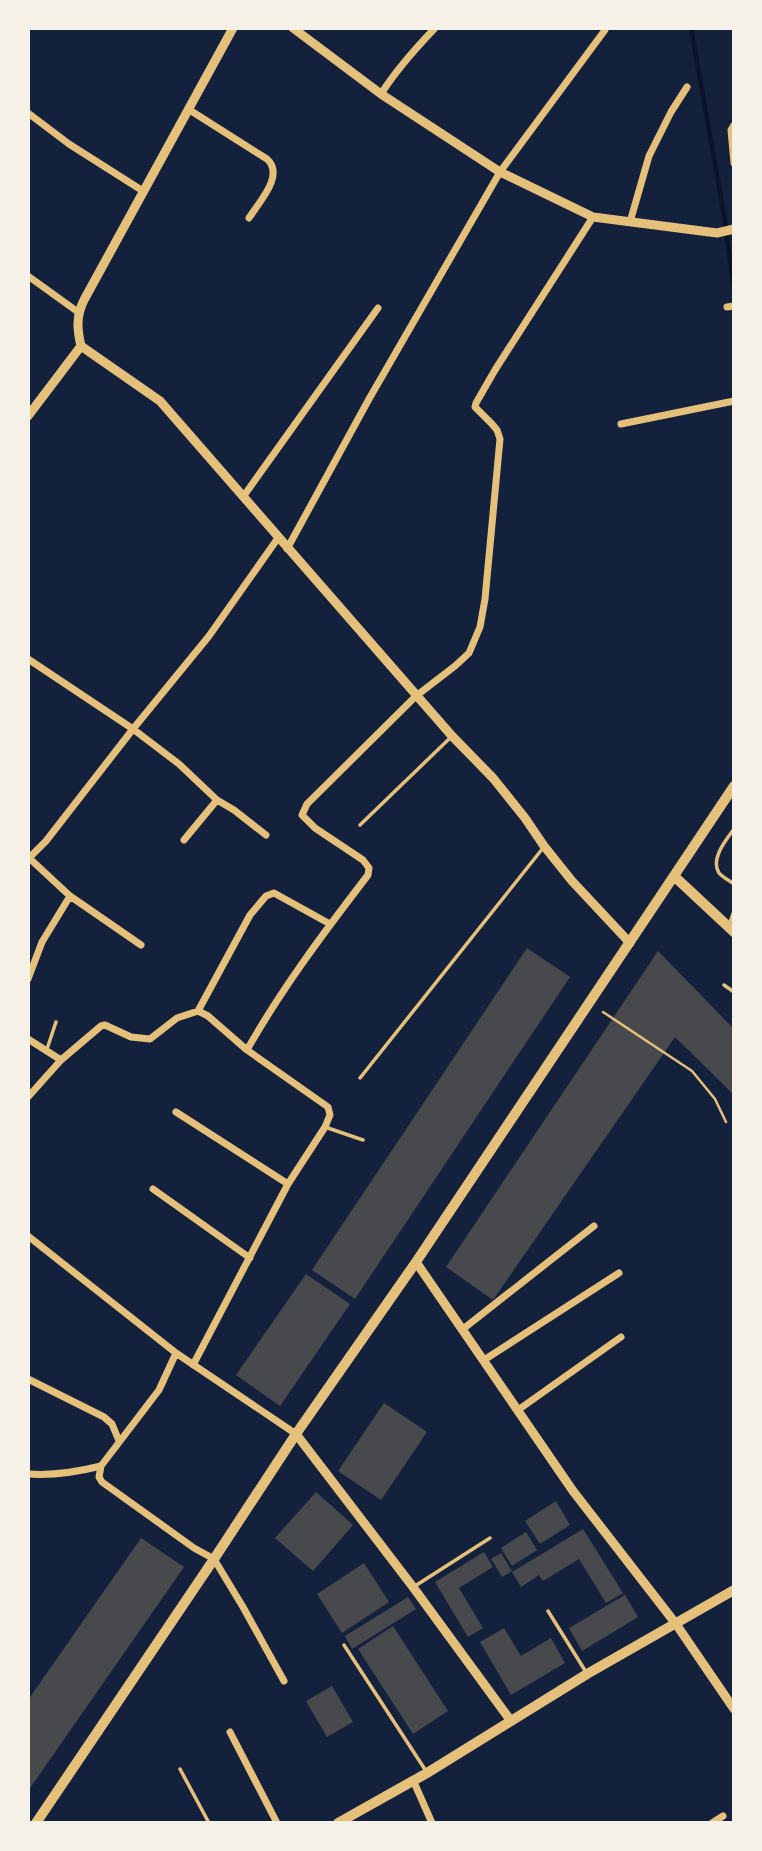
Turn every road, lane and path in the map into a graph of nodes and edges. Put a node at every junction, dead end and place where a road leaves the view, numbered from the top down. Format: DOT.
graph roads {
  1 [pos="233,28"];
  2 [pos="293,28"];
  3 [pos="435,28"];
  4 [pos="605,30"];
  5 [pos="306,32"];
  6 [pos="687,87"];
  7 [pos="380,94"];
  8 [pos="188,109"];
  9 [pos="28,113"];
  10 [pos="734,125"];
  11 [pos="734,163"];
  12 [pos="500,172"];
  13 [pos="143,191"];
  14 [pos="593,217"];
  15 [pos="249,218"];
  16 [pos="630,222"];
  17 [pos="732,230"];
  18 [pos="28,276"];
  19 [pos="378,308"];
  20 [pos="78,312"];
  21 [pos="81,346"];
  22 [pos="734,401"];
  23 [pos="28,416"];
  24 [pos="621,424"];
  25 [pos="243,498"];
  26 [pos="278,538"];
  27 [pos="287,549"];
  28 [pos="28,659"];
  29 [pos="416,696"];
  30 [pos="133,729"];
  31 [pos="452,736"];
  32 [pos="734,786"];
  33 [pos="217,800"];
  34 [pos="360,825"];
  35 [pos="734,830"];
  36 [pos="265,835"];
  37 [pos="184,840"];
  38 [pos="544,846"];
  39 [pos="29,858"];
  40 [pos="674,876"];
  41 [pos="734,884"];
  42 [pos="70,896"];
  43 [pos="734,911"];
  44 [pos="330,924"];
  45 [pos="731,929"];
  46 [pos="630,943"];
  47 [pos="141,945"];
  48 [pos="28,979"];
  49 [pos="724,985"];
  50 [pos="734,992"];
  51 [pos="198,1011"];
  52 [pos="603,1012"];
  53 [pos="56,1022"];
  54 [pos="28,1039"];
  55 [pos="247,1050"];
  56 [pos="46,1051"];
  57 [pos="61,1060"];
  58 [pos="360,1078"];
  59 [pos="28,1097"];
  60 [pos="176,1112"];
  61 [pos="726,1122"];
  62 [pos="326,1127"];
  63 [pos="363,1140"];
  64 [pos="288,1184"];
  65 [pos="153,1189"];
  66 [pos="594,1226"];
  67 [pos="28,1236"];
  68 [pos="250,1258"];
  69 [pos="416,1262"];
  70 [pos="618,1273"];
  71 [pos="463,1329"];
  72 [pos="621,1337"];
  73 [pos="176,1353"];
  74 [pos="484,1360"];
  75 [pos="193,1364"];
  76 [pos="28,1379"];
  77 [pos="517,1410"];
  78 [pos="296,1434"];
  79 [pos="119,1441"];
  80 [pos="102,1465"];
  81 [pos="28,1474"];
  82 [pos="490,1538"];
  83 [pos="215,1559"];
  84 [pos="413,1587"];
  85 [pos="734,1590"];
  86 [pos="548,1611"];
  87 [pos="676,1624"];
  88 [pos="344,1645"];
  89 [pos="587,1674"];
  90 [pos="284,1681"];
  91 [pos="734,1709"];
  92 [pos="511,1721"];
  93 [pos="230,1732"];
  94 [pos="180,1769"];
  95 [pos="427,1773"];
  96 [pos="413,1780"];
  97 [pos="723,1815"];
  98 [pos="36,1823"];
  99 [pos="209,1823"];
  100 [pos="277,1823"];
  101 [pos="338,1823"];
  102 [pos="432,1823"];
  103 [pos="712,1823"];
  1 -- 8 [label="street"];
  2 -- 5 [label="street"];
  3 -- 7 [label="street"];
  4 -- 12 [label="street"];
  5 -- 7 [label="street"];
  6 -- 16 [label="street"];
  7 -- 12 [label="street"];
  8 -- 13 [label="street"];
  8 -- 15 [label="street"];
  9 -- 13 [label="street"];
  10 -- 11 [label="street"];
  12 -- 14 [label="street"];
  12 -- 27 [label="street"];
  13 -- 20 [label="street"];
  14 -- 16 [label="street"];
  14 -- 29 [label="street"];
  16 -- 17 [label="street"];
  18 -- 20 [label="street"];
  19 -- 25 [label="street"];
  20 -- 21 [label="street"];
  21 -- 23 [label="street"];
  21 -- 25 [label="street"];
  22 -- 24 [label="street"];
  25 -- 26 [label="street"];
  26 -- 27 [label="street"];
  26 -- 30 [label="street"];
  27 -- 29 [label="street"];
  28 -- 30 [label="street"];
  29 -- 31 [label="street"];
  29 -- 44 [label="street"];
  30 -- 33 [label="street"];
  30 -- 39 [label="street"];
  31 -- 34 [label="lane"];
  31 -- 38 [label="street"];
  32 -- 40 [label="main road"];
  33 -- 36 [label="street"];
  33 -- 37 [label="street"];
  35 -- 41 [label="lane"];
  38 -- 46 [label="street"];
  38 -- 58 [label="lane"];
  39 -- 42 [label="street"];
  40 -- 45 [label="main road"];
  40 -- 46 [label="main road"];
  42 -- 47 [label="street"];
  42 -- 48 [label="street"];
  43 -- 45 [label="lane"];
  44 -- 51 [label="street"];
  44 -- 55 [label="street"];
  46 -- 69 [label="main road"];
  49 -- 50 [label="lane"];
  51 -- 55 [label="street"];
  51 -- 57 [label="street"];
  52 -- 61 [label="path"];
  53 -- 56 [label="lane"];
  54 -- 56 [label="street"];
  55 -- 62 [label="street"];
  56 -- 57 [label="street"];
  57 -- 59 [label="street"];
  60 -- 64 [label="street"];
  62 -- 63 [label="lane"];
  62 -- 64 [label="street"];
  64 -- 68 [label="street"];
  65 -- 68 [label="street"];
  66 -- 71 [label="street"];
  67 -- 73 [label="street"];
  68 -- 75 [label="street"];
  69 -- 71 [label="street"];
  69 -- 78 [label="main road"];
  70 -- 74 [label="street"];
  71 -- 74 [label="street"];
  72 -- 77 [label="street"];
  73 -- 75 [label="street"];
  73 -- 79 [label="street"];
  74 -- 77 [label="street"];
  75 -- 78 [label="street"];
  76 -- 79 [label="street"];
  77 -- 87 [label="street"];
  78 -- 83 [label="main road"];
  78 -- 84 [label="street"];
  79 -- 80 [label="street"];
  80 -- 81 [label="street"];
  80 -- 83 [label="street"];
  82 -- 84 [label="lane"];
  83 -- 90 [label="street"];
  83 -- 98 [label="main road"];
  84 -- 92 [label="street"];
  85 -- 87 [label="main road"];
  86 -- 89 [label="lane"];
  87 -- 89 [label="main road"];
  87 -- 91 [label="street"];
  88 -- 95 [label="lane"];
  89 -- 92 [label="main road"];
  92 -- 95 [label="main road"];
  93 -- 100 [label="street"];
  94 -- 99 [label="lane"];
  95 -- 96 [label="main road"];
  96 -- 101 [label="main road"];
  96 -- 102 [label="street"];
  97 -- 103 [label="street"];
}
